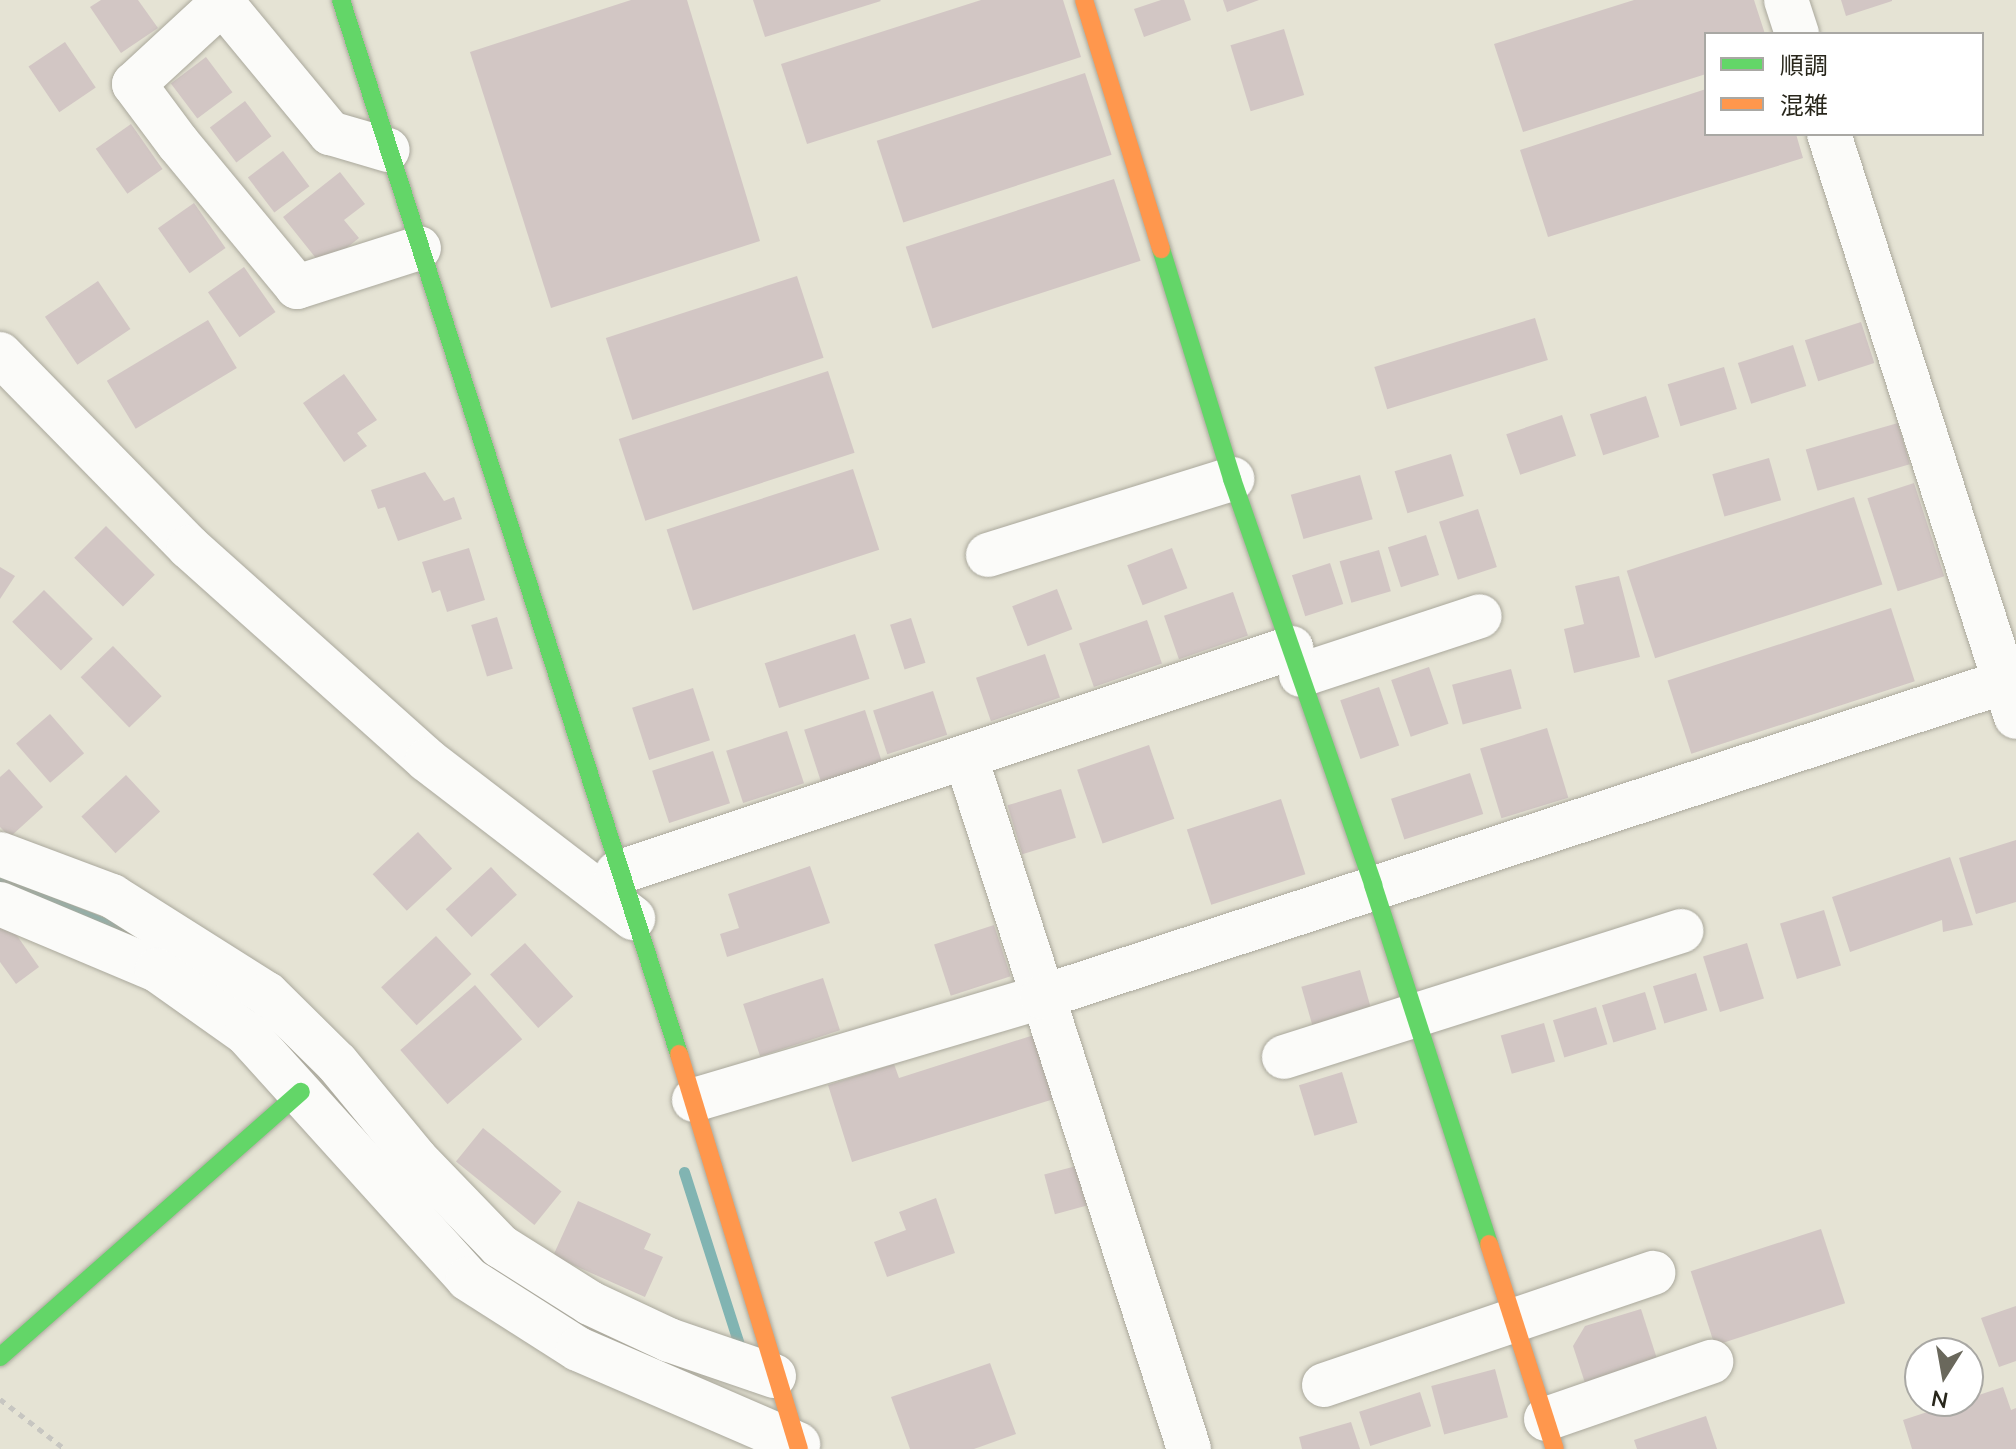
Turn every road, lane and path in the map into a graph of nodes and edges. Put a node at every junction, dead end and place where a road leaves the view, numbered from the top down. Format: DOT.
graph roads {
  1 [pos="341,0"];
  2 [pos="1084,0"];
  3 [pos="1786,0"];
  4 [pos="221,1"];
  5 [pos="1796,32"];
  6 [pos="1830,136"];
  7 [pos="388,150"];
  8 [pos="419,248"];
  9 [pos="0,354"];
  10 [pos="1232,479"];
  11 [pos="988,555"];
  12 [pos="1480,616"];
  13 [pos="1296,662"];
  14 [pos="2012,692"];
  15 [pos="966,758"];
  16 [pos="0,854"];
  17 [pos="617,873"];
  18 [pos="1373,885"];
  19 [pos="0,904"];
  20 [pos="633,918"];
  21 [pos="1682,931"];
  22 [pos="1042,997"];
  23 [pos="1415,1014"];
  24 [pos="1284,1057"];
  25 [pos="337,1063"];
  26 [pos="301,1092"];
  27 [pos="694,1100"];
  28 [pos="1653,1273"];
  29 [pos="1513,1319"];
  30 [pos="0,1357"];
  31 [pos="1711,1362"];
  32 [pos="774,1376"];
  33 [pos="1324,1385"];
  34 [pos="0,1399"];
  35 [pos="1551,1434"];
  36 [pos="798,1446"];
  37 [pos="65,1449"];
  38 [pos="1189,1449"];
  1 -- 7 [label="street"];
  2 -- 10 [label="street"];
  3 -- 5 [label="street"];
  4 -- 7 [label="street"];
  4 -- 8 [label="street"];
  6 -- 14 [label="street"];
  7 -- 8 [label="street"];
  8 -- 17 [label="street"];
  9 -- 20 [label="street"];
  10 -- 11 [label="street"];
  10 -- 13 [label="street"];
  12 -- 13 [label="street"];
  13 -- 15 [label="street"];
  13 -- 18 [label="street"];
  14 -- 18 [label="street"];
  15 -- 17 [label="street"];
  15 -- 22 [label="street"];
  16 -- 25 [label="street"];
  17 -- 20 [label="street"];
  18 -- 22 [label="street"];
  18 -- 23 [label="street"];
  19 -- 26 [label="street"];
  20 -- 27 [label="street"];
  21 -- 23 [label="street"];
  22 -- 27 [label="street"];
  22 -- 38 [label="street"];
  23 -- 24 [label="street"];
  23 -- 29 [label="street"];
  25 -- 26 [label="street"];
  25 -- 32 [label="street"];
  26 -- 30 [label="street"];
  26 -- 36 [label="street"];
  27 -- 32 [label="street"];
  28 -- 29 [label="street"];
  29 -- 33 [label="street"];
  29 -- 35 [label="street"];
  31 -- 35 [label="street"];
  32 -- 36 [label="street"];
  34 -- 37 [label="path"];
}
